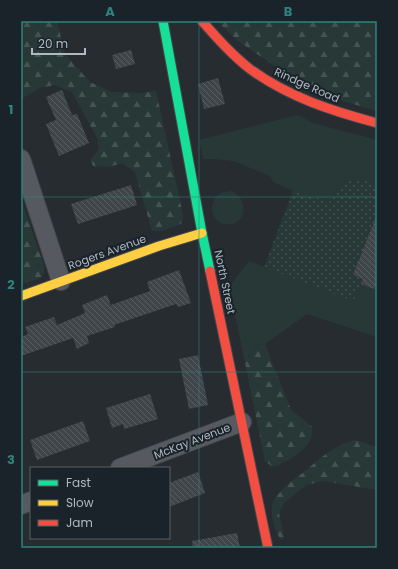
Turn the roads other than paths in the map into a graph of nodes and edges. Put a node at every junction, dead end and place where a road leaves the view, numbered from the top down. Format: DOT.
graph roads {
  1 [pos="163,21"];
  2 [pos="202,21"];
  3 [pos="377,123"];
  4 [pos="21,159"];
  5 [pos="202,233"];
  6 [pos="61,281"];
  7 [pos="21,296"];
  8 [pos="242,422"];
  9 [pos="123,467"];
  10 [pos="268,548"];
  1 -- 5 [label="street, North Street"];
  2 -- 3 [label="street, Rindge Road"];
  4 -- 6 [label="street"];
  5 -- 6 [label="street, Rogers Avenue"];
  5 -- 8 [label="street, North Street"];
  6 -- 7 [label="street, Rogers Avenue"];
  8 -- 9 [label="street, McKay Avenue"];
  8 -- 10 [label="street, North Street"];
}
